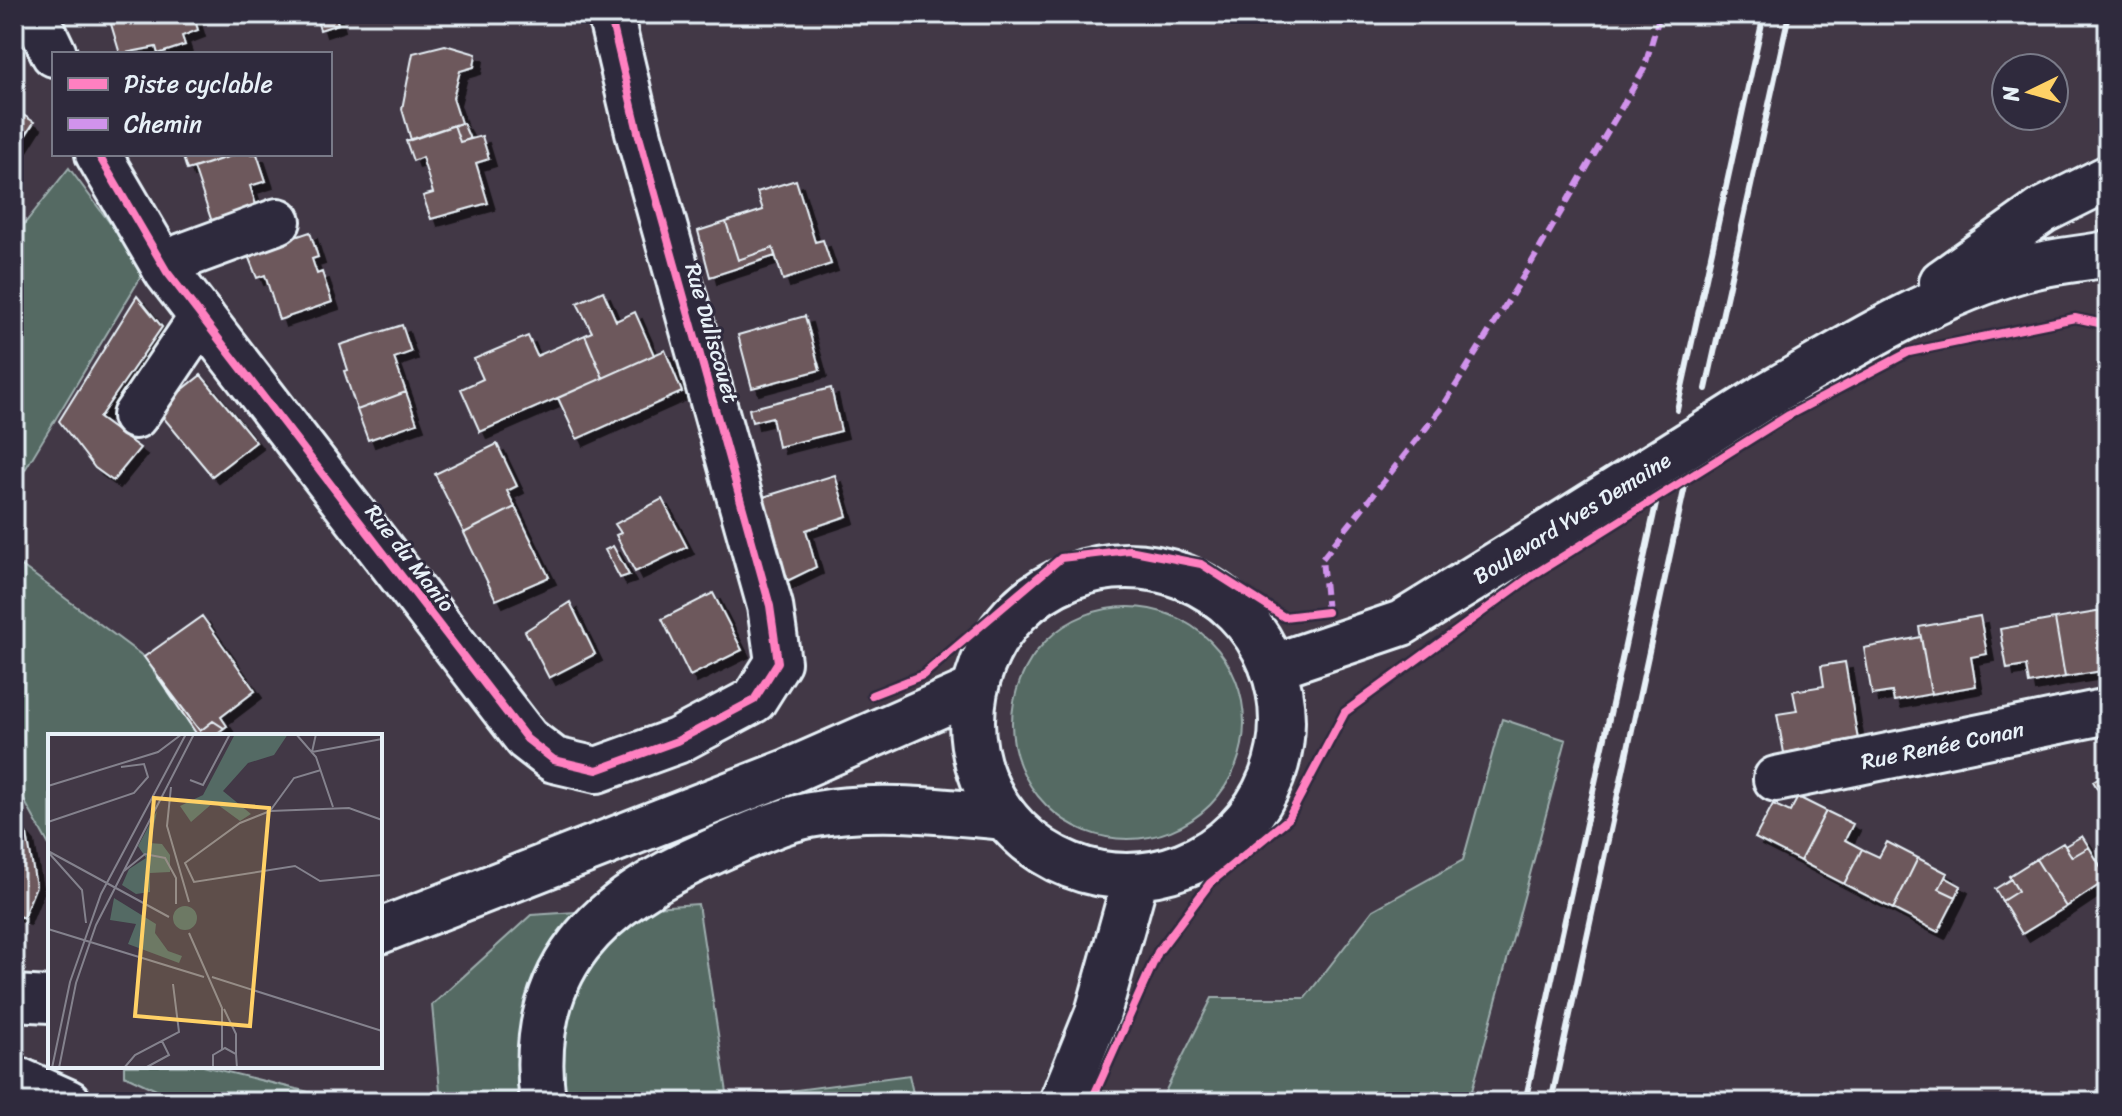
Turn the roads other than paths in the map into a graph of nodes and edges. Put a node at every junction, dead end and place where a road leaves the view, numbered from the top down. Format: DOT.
graph roads {
  1 [pos="35,14"];
  2 [pos="610,14"];
  3 [pos="53,52"];
  4 [pos="99,156"];
  5 [pos="2108,178"];
  6 [pos="278,221"];
  7 [pos="2108,254"];
  8 [pos="164,267"];
  9 [pos="202,317"];
  10 [pos="1859,342"];
  11 [pos="135,416"];
  12 [pos="778,662"];
  13 [pos="1272,667"];
  14 [pos="974,690"];
  15 [pos="2108,711"];
  16 [pos="1776,779"];
  17 [pos="1004,817"];
  18 [pos="1136,877"];
  19 [pos="382,930"];
  20 [pos="14,998"];
  21 [pos="48,1000"];
  22 [pos="14,1078"];
  23 [pos="68,1102"];
  24 [pos="543,1102"];
  25 [pos="1062,1102"];
  1 -- 3 [label="main road"];
  2 -- 12 [label="main road, Rue Duliscouet"];
  4 -- 8 [label="main road, Rue du Manio"];
  5 -- 10 [label="main road, Boulevard Yves Demaine"];
  6 -- 8 [label="main road"];
  7 -- 10 [label="main road, Boulevard Yves Demaine"];
  8 -- 9 [label="main road, Rue du Manio"];
  9 -- 11 [label="main road"];
  9 -- 12 [label="main road, Rue du Manio"];
  10 -- 13 [label="main road, Boulevard Yves Demaine, bridge"];
  13 -- 14 [label="main road"];
  13 -- 18 [label="main road"];
  14 -- 17 [label="main road"];
  14 -- 19 [label="main road"];
  15 -- 16 [label="main road, Rue Renée Conan"];
  17 -- 18 [label="main road"];
  17 -- 24 [label="main road"];
  18 -- 25 [label="main road"];
  20 -- 21 [label="main road"];
  22 -- 23 [label="main road"];
}
